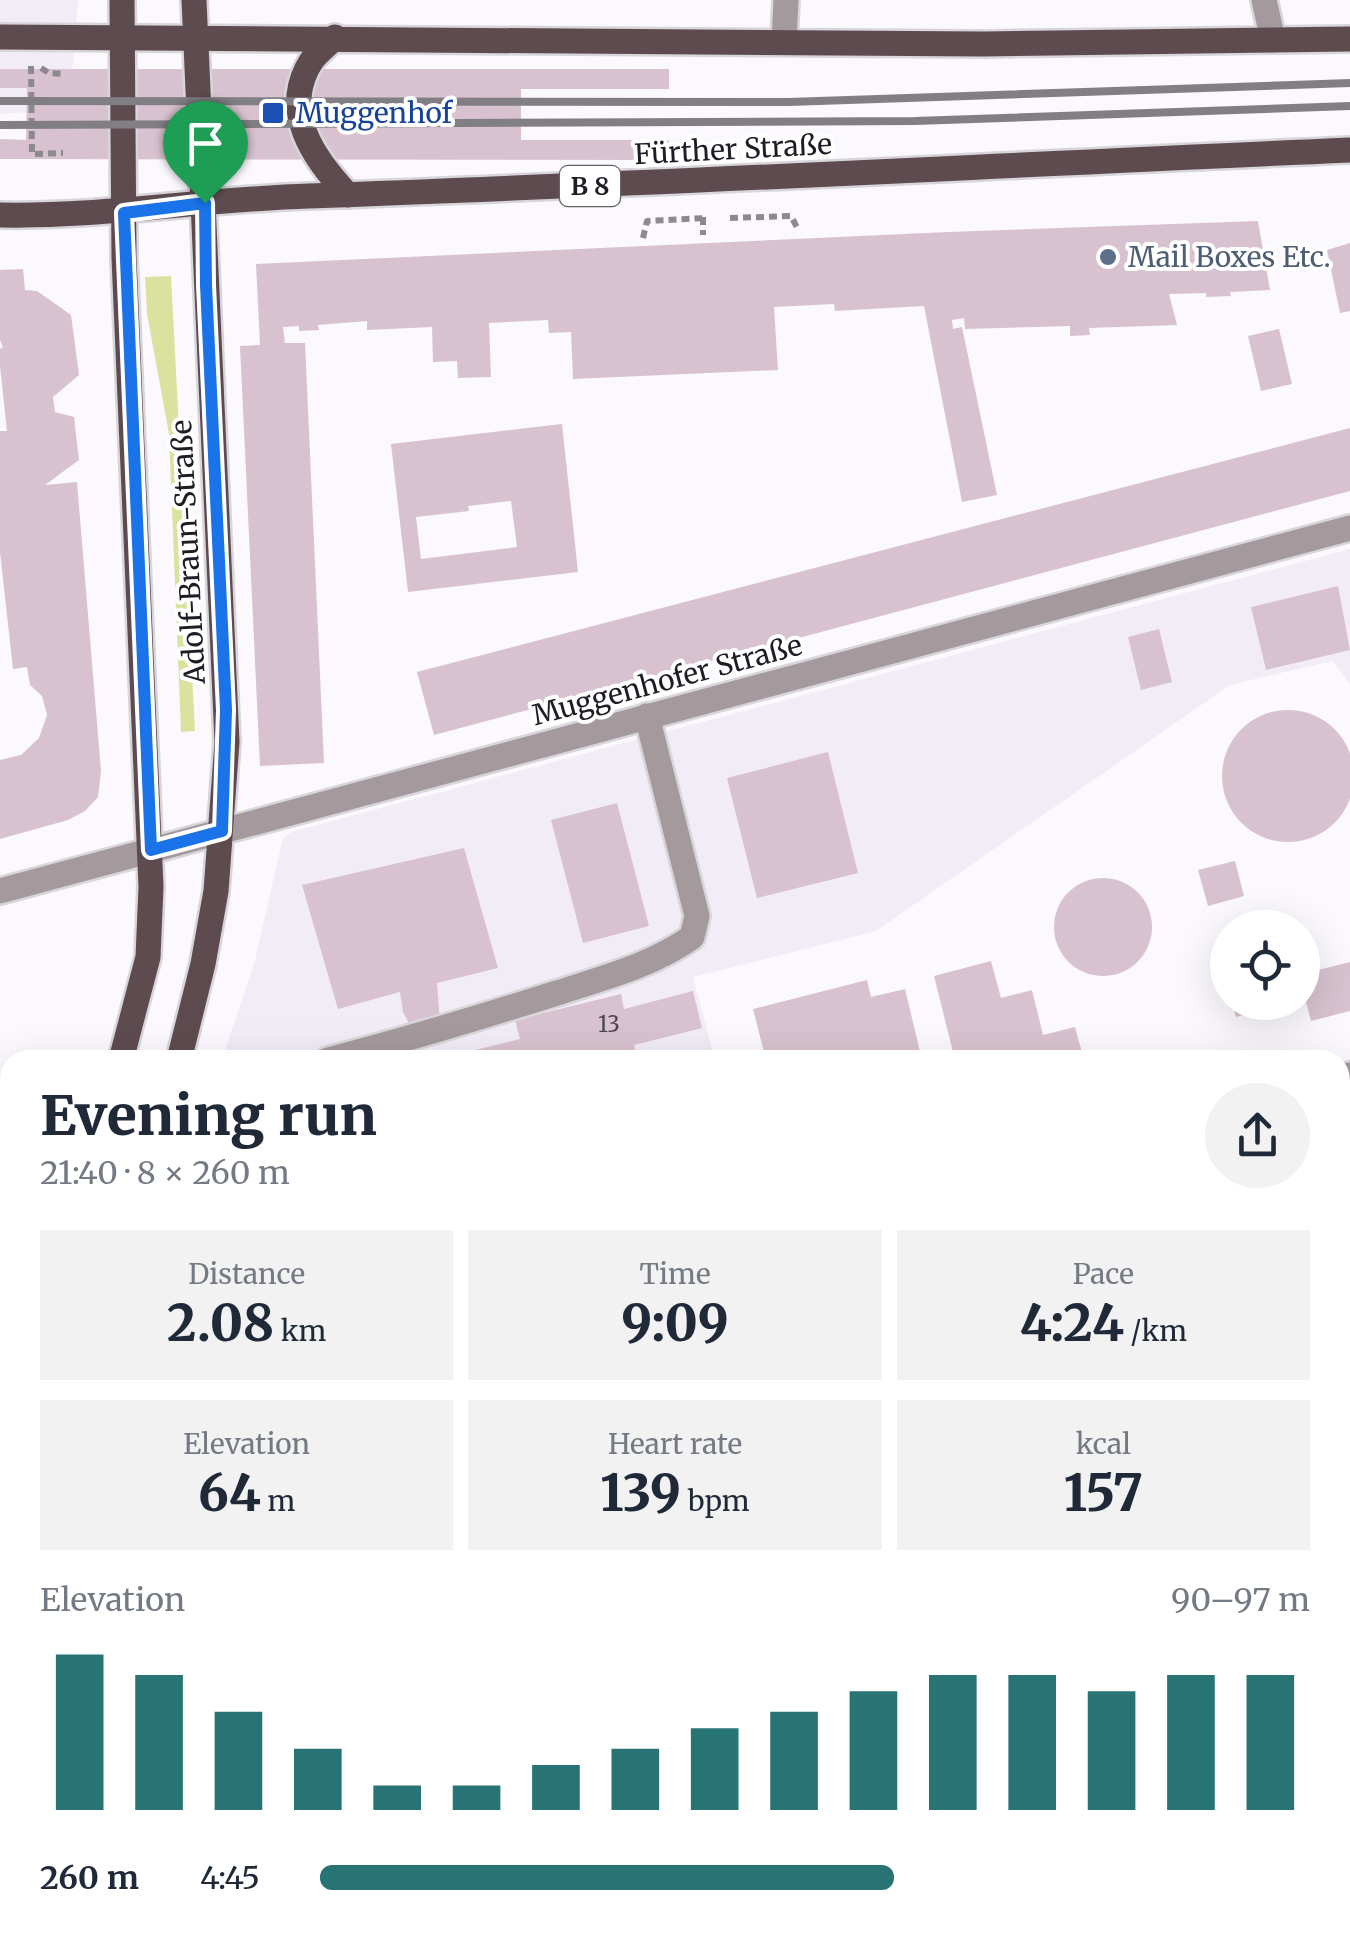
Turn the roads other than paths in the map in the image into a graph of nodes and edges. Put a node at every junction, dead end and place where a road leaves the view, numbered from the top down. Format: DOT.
graph roads {
  1 [pos="122,0"];
  2 [pos="194,0"];
  3 [pos="786,0"];
  4 [pos="1264,0"];
  5 [pos="0,37"];
  6 [pos="123,37"];
  7 [pos="196,37"];
  8 [pos="335,38"];
  9 [pos="1350,39"];
  10 [pos="1273,40"];
  11 [pos="784,42"];
  12 [pos="1350,150"];
  13 [pos="348,195"];
  14 [pos="205,203"];
  15 [pos="124,213"];
  16 [pos="0,216"];
  17 [pos="1350,528"];
  18 [pos="646,716"];
  19 [pos="222,831"];
  20 [pos="151,850"];
  21 [pos="0,890"];
  22 [pos="124,1050"];
  23 [pos="181,1050"];
  24 [pos="366,1050"];
  1 -- 6 [label="main road, Adolf-Braun-Straße"];
  2 -- 7 [label="main road, Adolf-Braun-Straße"];
  3 -- 11 [label="street"];
  4 -- 10 [label="street"];
  5 -- 6 [label="main road"];
  6 -- 7 [label="main road"];
  6 -- 15 [label="main road, Adolf-Braun-Straße"];
  7 -- 8 [label="main road"];
  7 -- 14 [label="main road, Adolf-Braun-Straße"];
  8 -- 11 [label="main road"];
  8 -- 13 [label="main road"];
  9 -- 10 [label="main road"];
  10 -- 11 [label="main road"];
  12 -- 13 [label="main road, Fürther Straße / B 8"];
  13 -- 14 [label="main road, Fürther Straße / B 8"];
  14 -- 15 [label="main road, Fürther Straße / B 8"];
  14 -- 19 [label="main road, Adolf-Braun-Straße"];
  15 -- 16 [label="main road, Fürther Straße / B 8"];
  15 -- 20 [label="main road, Adolf-Braun-Straße"];
  17 -- 18 [label="street, Muggenhofer Straße"];
  18 -- 19 [label="street, Muggenhofer Straße"];
  18 -- 24 [label="street"];
  19 -- 20 [label="street, Muggenhofer Straße"];
  19 -- 23 [label="main road, Adolf-Braun-Straße"];
  20 -- 21 [label="street, Muggenhofer Straße"];
  20 -- 22 [label="main road, Adolf-Braun-Straße"];
}
